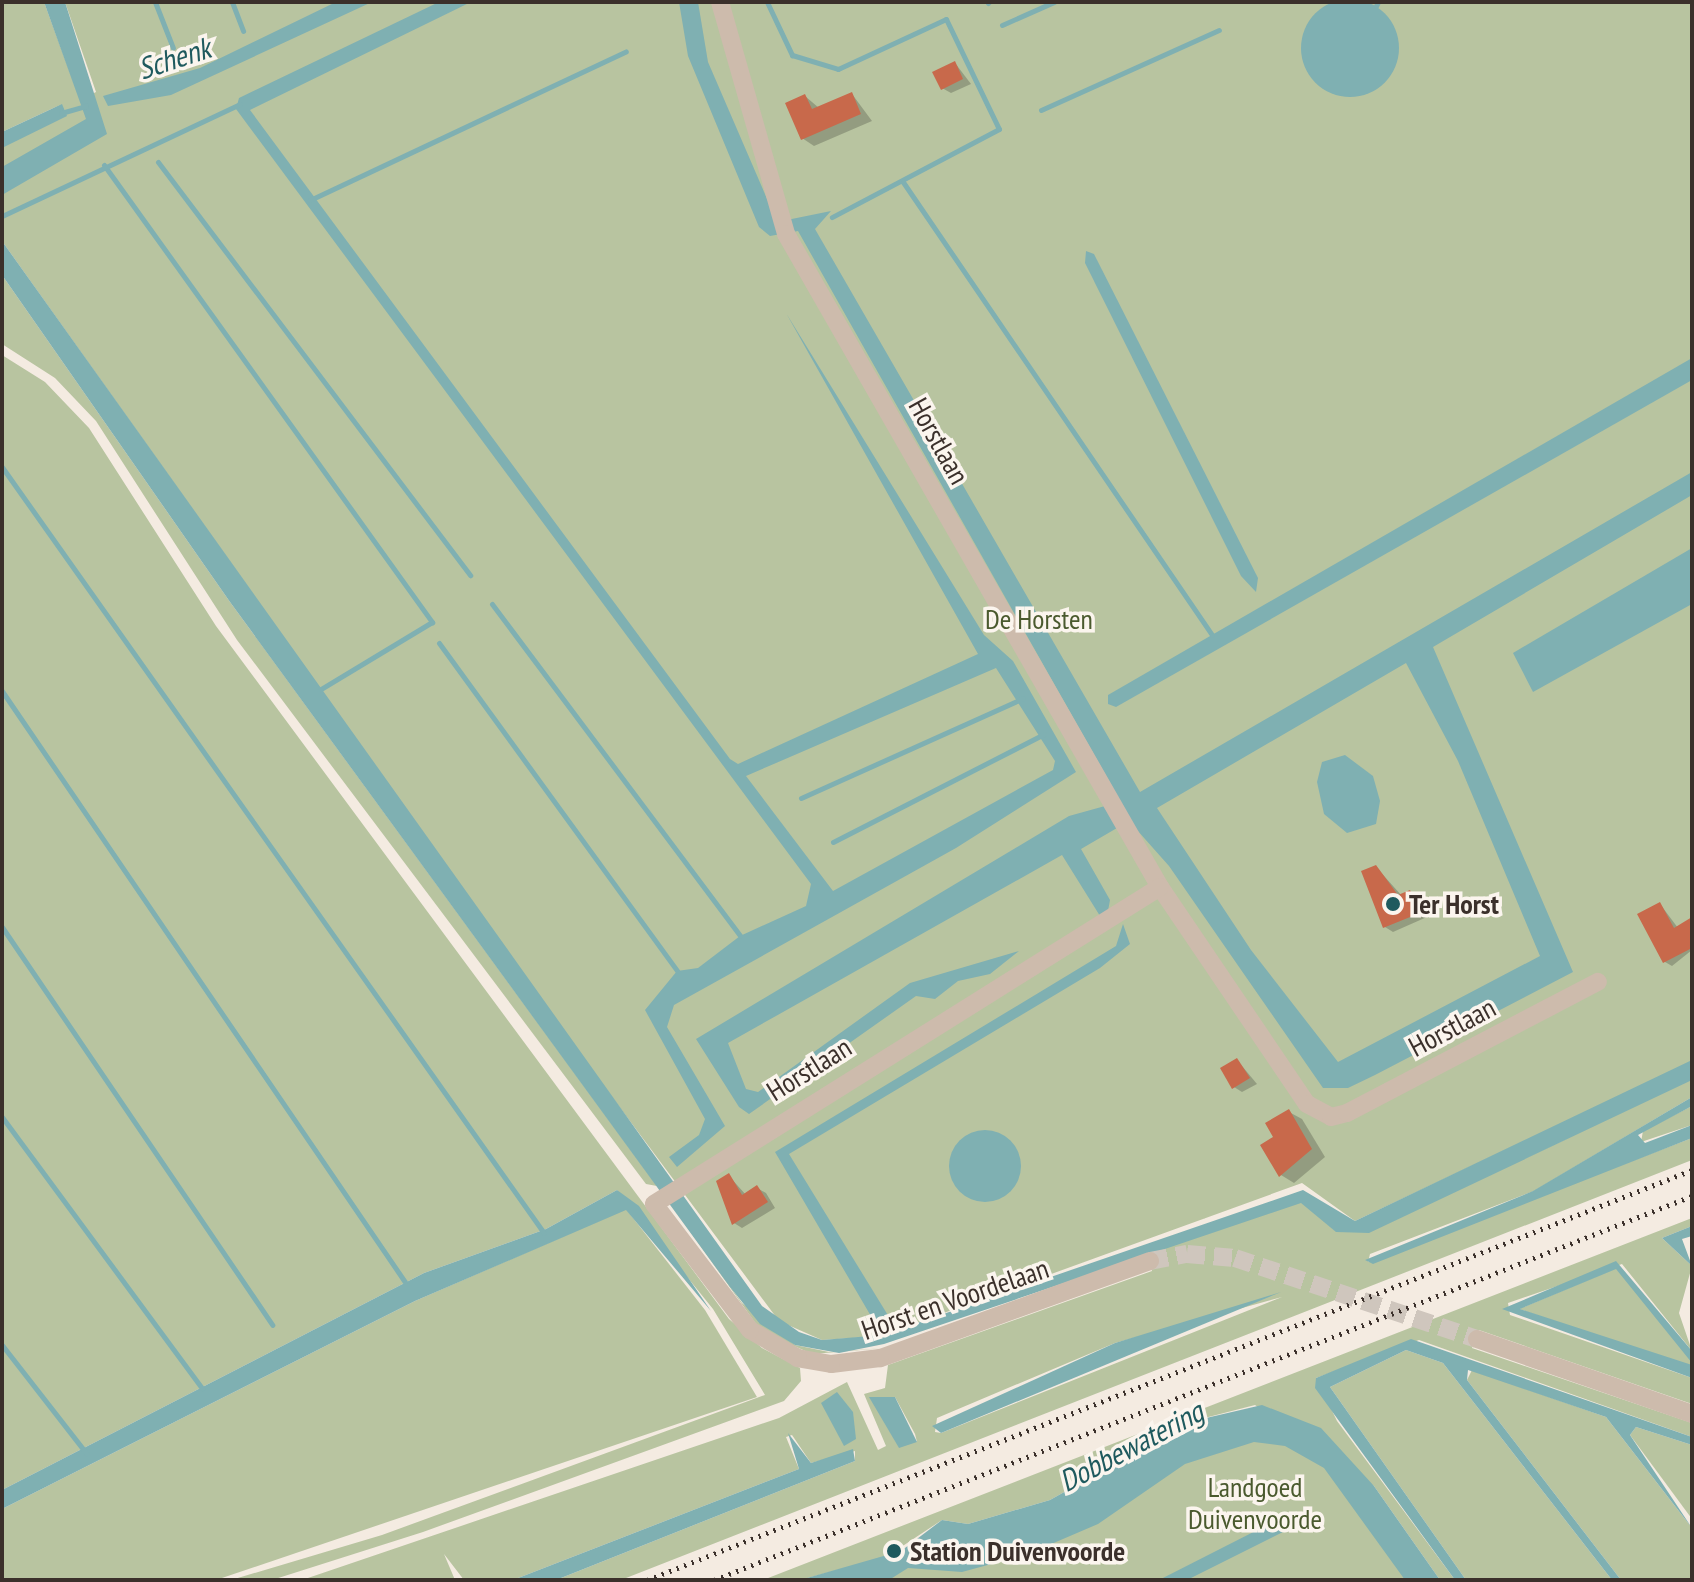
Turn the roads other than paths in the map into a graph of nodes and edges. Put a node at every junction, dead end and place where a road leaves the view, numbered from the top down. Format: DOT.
graph roads {
  1 [pos="720,2"];
  2 [pos="1160,887"];
  3 [pos="1598,982"];
  4 [pos="656,1202"];
  5 [pos="1150,1261"];
  6 [pos="1477,1339"];
  7 [pos="1692,1414"];
  1 -- 2 [label="street, Horstlaan"];
  2 -- 3 [label="street, Horstlaan"];
  2 -- 4 [label="street, Horstlaan"];
  4 -- 5 [label="street, Horst en Voordelaan"];
  6 -- 7 [label="street"];
}
